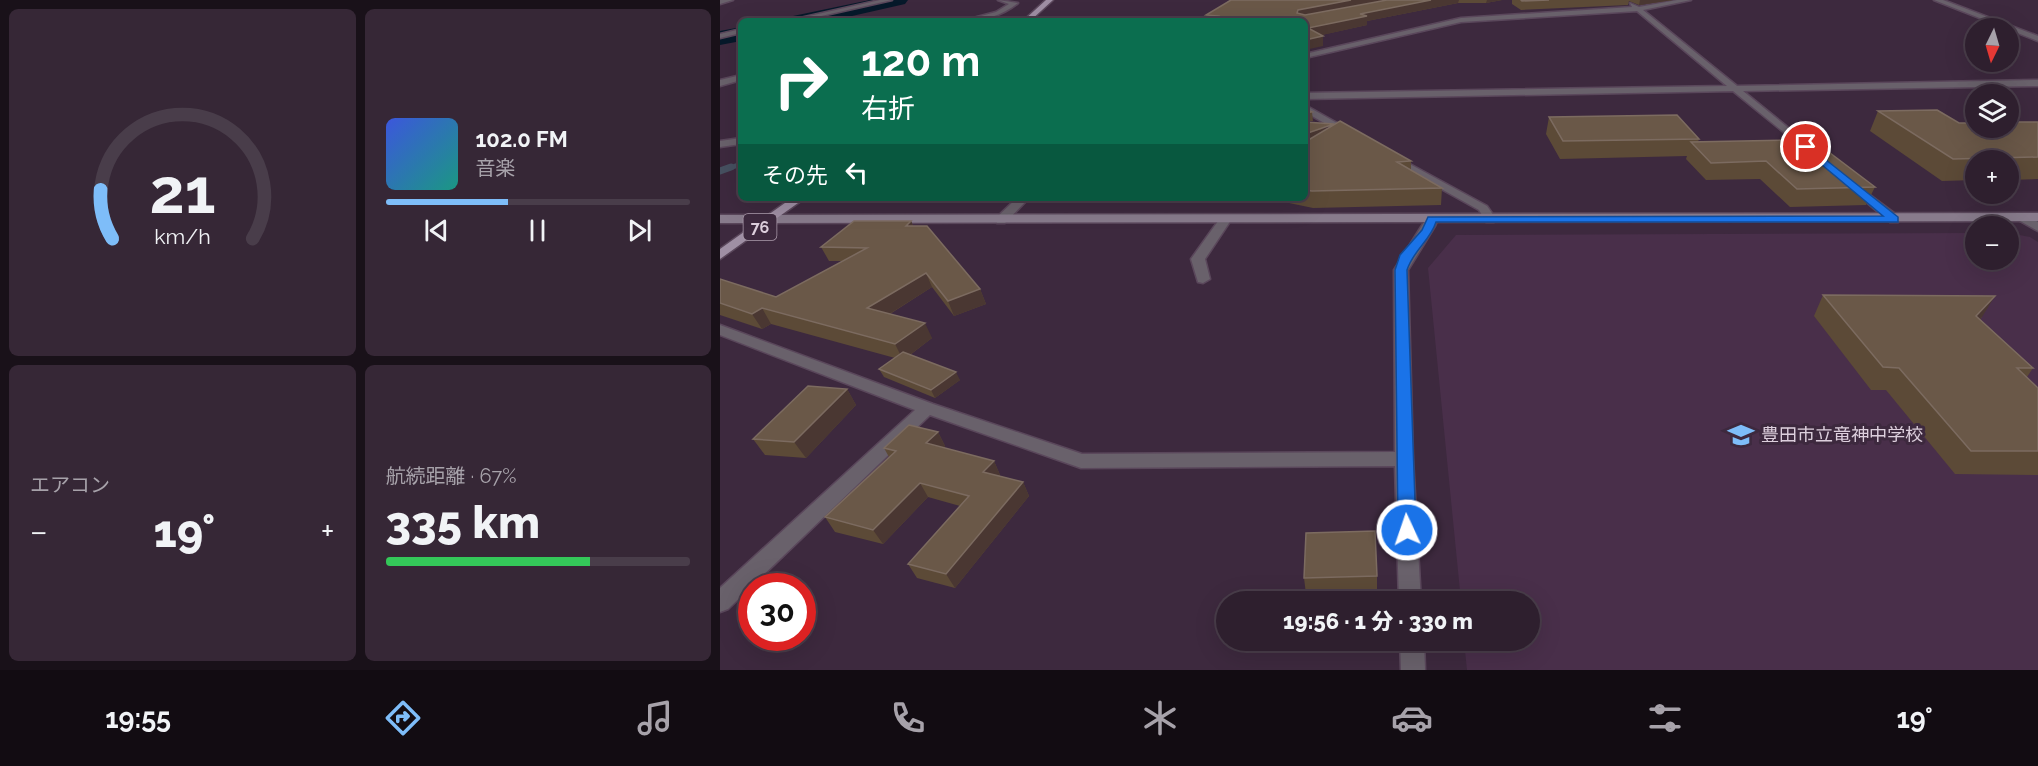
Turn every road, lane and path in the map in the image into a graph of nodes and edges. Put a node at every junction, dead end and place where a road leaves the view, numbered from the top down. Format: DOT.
graph roads {
  1 [pos="730,0"];
  2 [pos="889,0"];
  3 [pos="1001,0"];
  4 [pos="1050,0"];
  5 [pos="1628,0"];
  6 [pos="1688,0"];
  7 [pos="1937,0"];
  8 [pos="720,2"];
  9 [pos="1637,9"];
  10 [pos="804,18"];
  11 [pos="977,18"];
  12 [pos="1029,18"];
  13 [pos="738,33"];
  14 [pos="720,36"];
  15 [pos="2038,39"];
  16 [pos="1308,55"];
  17 [pos="738,78"];
  18 [pos="720,82"];
  19 [pos="2038,83"];
  20 [pos="1736,88"];
  21 [pos="1308,96"];
  22 [pos="1308,110"];
  23 [pos="1316,126"];
  24 [pos="1337,126"];
  25 [pos="720,136"];
  26 [pos="1358,138"];
  27 [pos="736,142"];
  28 [pos="720,144"];
  29 [pos="1389,155"];
  30 [pos="1841,176"];
  31 [pos="1850,183"];
  32 [pos="795,201"];
  33 [pos="1020,201"];
  34 [pos="2038,217"];
  35 [pos="2024,218"];
  36 [pos="720,219"];
  37 [pos="770,219"];
  38 [pos="1432,219"];
  39 [pos="1490,219"];
  40 [pos="1894,219"];
  41 [pos="1001,220"];
  42 [pos="1225,220"];
  43 [pos="2038,227"];
  44 [pos="720,255"];
  45 [pos="1203,279"];
  46 [pos="720,330"];
  47 [pos="927,408"];
  48 [pos="1404,459"];
  49 [pos="1410,591"];
  50 [pos="720,602"];
  51 [pos="1412,651"];
  52 [pos="1413,670"];
  1 -- 8 [label="street"];
  2 -- 10 [label="street"];
  3 -- 11 [label="street"];
  4 -- 12 [label="main road"];
  5 -- 9 [label="street"];
  6 -- 9 [label="street"];
  7 -- 15 [label="street"];
  9 -- 16 [label="street"];
  9 -- 20 [label="street"];
  13 -- 14 [label="street"];
  17 -- 18 [label="street"];
  19 -- 20 [label="street"];
  20 -- 21 [label="street"];
  20 -- 30 [label="street"];
  22 -- 24 [label="street"];
  23 -- 24 [label="street"];
  24 -- 26 [label="street"];
  25 -- 27 [label="street"];
  27 -- 28 [label="street"];
  29 -- 39 [label="street"];
  31 -- 40 [label="street"];
  32 -- 37 [label="main road, 76"];
  33 -- 41 [label="street"];
  34 -- 35 [label="street"];
  35 -- 40 [label="street"];
  35 -- 43 [label="street"];
  36 -- 37 [label="street"];
  37 -- 41 [label="street"];
  37 -- 44 [label="main road, 76"];
  38 -- 39 [label="street"];
  38 -- 42 [label="street"];
  38 -- 48 [label="street"];
  39 -- 40 [label="street"];
  41 -- 42 [label="street"];
  42 -- 45 [label="street"];
  46 -- 47 [label="street"];
  47 -- 48 [label="street"];
  47 -- 50 [label="street"];
  48 -- 49 [label="street"];
  51 -- 52 [label="street"];
}
